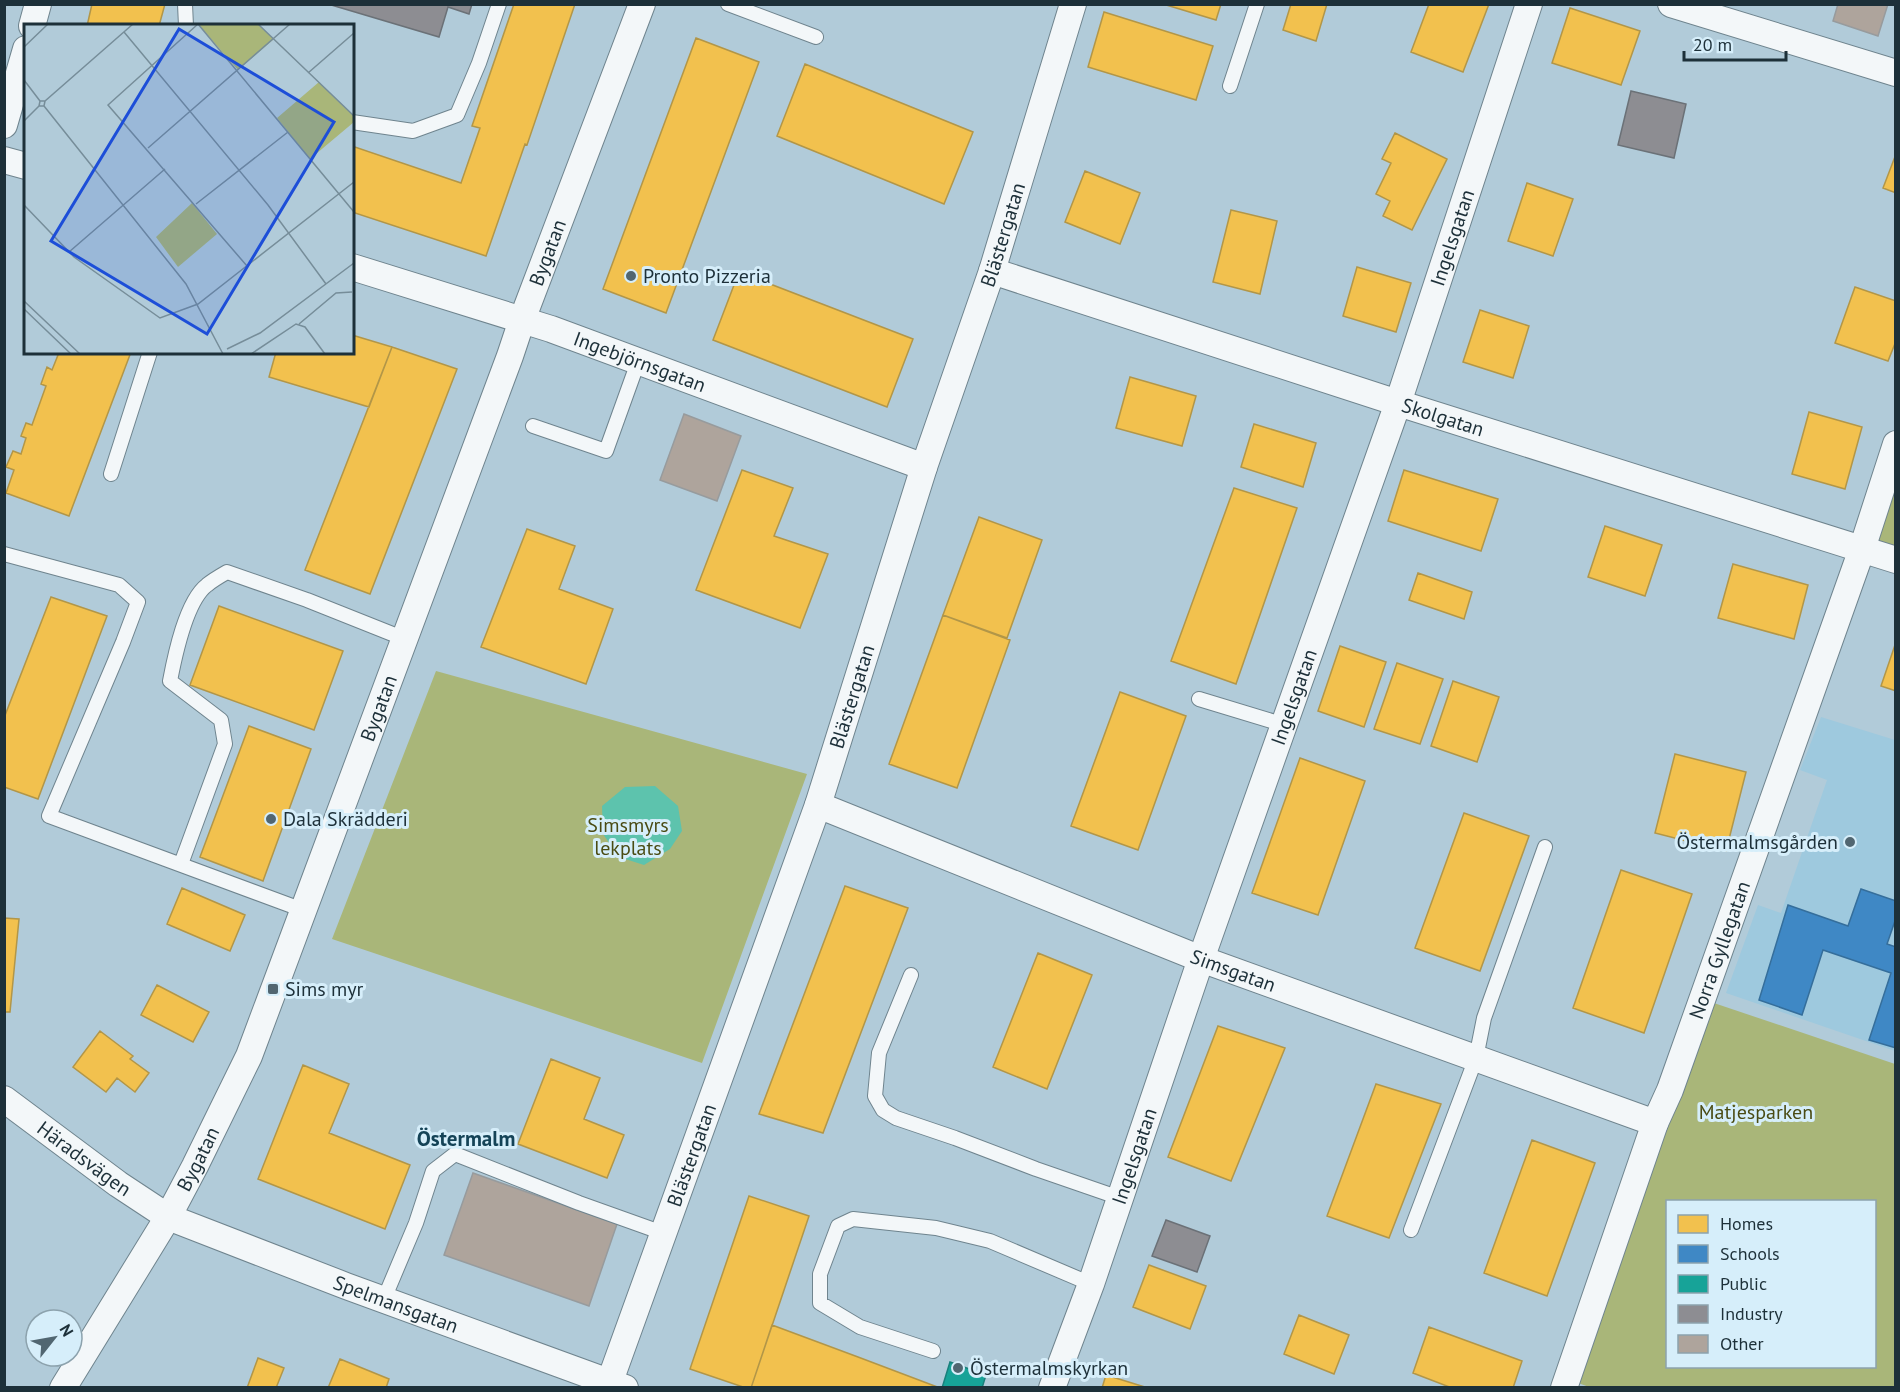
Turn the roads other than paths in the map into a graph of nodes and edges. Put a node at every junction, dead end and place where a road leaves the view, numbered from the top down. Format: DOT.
graph roads {
  1 [pos="38,4"];
  2 [pos="185,4"];
  3 [pos="499,4"];
  4 [pos="642,4"];
  5 [pos="728,4"];
  6 [pos="1073,4"];
  7 [pos="1257,4"];
  8 [pos="1529,4"];
  9 [pos="1671,4"];
  10 [pos="33,24"];
  11 [pos="186,24"];
  12 [pos="816,37"];
  13 [pos="24,56"];
  14 [pos="1896,73"];
  15 [pos="1230,86"];
  16 [pos="354,122"];
  17 [pos="4,125"];
  18 [pos="4,160"];
  19 [pos="24,165"];
  20 [pos="354,268"];
  21 [pos="992,270"];
  22 [pos="522,320"];
  23 [pos="149,354"];
  24 [pos="638,362"];
  25 [pos="1398,403"];
  26 [pos="533,426"];
  27 [pos="1896,444"];
  28 [pos="924,467"];
  29 [pos="111,474"];
  30 [pos="1862,549"];
  31 [pos="4,554"];
  32 [pos="1896,560"];
  33 [pos="405,639"];
  34 [pos="1199,699"];
  35 [pos="1285,725"];
  36 [pos="818,805"];
  37 [pos="1545,846"];
  38 [pos="181,864"];
  39 [pos="303,910"];
  40 [pos="1201,959"];
  41 [pos="911,975"];
  42 [pos="1476,1058"];
  43 [pos="4,1099"];
  44 [pos="1655,1123"];
  45 [pos="1120,1198"];
  46 [pos="168,1217"];
  47 [pos="1411,1230"];
  48 [pos="663,1233"];
  49 [pos="1091,1284"];
  50 [pos="384,1299"];
  51 [pos="933,1351"];
  52 [pos="617,1384"];
  53 [pos="63,1388"];
  54 [pos="1052,1388"];
  55 [pos="1564,1388"];
  1 -- 10 [label="street"];
  2 -- 11 [label="lane"];
  3 -- 16 [label="lane"];
  4 -- 22 [label="street, Bygatan"];
  5 -- 12 [label="lane"];
  6 -- 21 [label="street, Blästergatan"];
  7 -- 15 [label="lane"];
  8 -- 25 [label="street, Ingelsgatan"];
  9 -- 14 [label="street"];
  13 -- 17 [label="street"];
  18 -- 19 [label="street"];
  20 -- 22 [label="street, Ingebjörnsgatan"];
  21 -- 25 [label="street, Skolgatan"];
  21 -- 28 [label="street, Blästergatan"];
  22 -- 24 [label="street, Ingebjörnsgatan"];
  22 -- 33 [label="street, Bygatan"];
  23 -- 29 [label="lane"];
  24 -- 26 [label="lane"];
  24 -- 28 [label="street, Ingebjörnsgatan"];
  25 -- 30 [label="street, Skolgatan"];
  25 -- 35 [label="street, Ingelsgatan"];
  27 -- 30 [label="street, Norra Gyllegatan"];
  28 -- 36 [label="street, Blästergatan"];
  30 -- 32 [label="street, Skolgatan"];
  30 -- 44 [label="street, Norra Gyllegatan"];
  31 -- 38 [label="lane"];
  33 -- 38 [label="lane"];
  33 -- 39 [label="street, Bygatan"];
  34 -- 35 [label="lane"];
  35 -- 40 [label="street, Ingelsgatan"];
  36 -- 40 [label="street, Simsgatan"];
  36 -- 48 [label="street, Blästergatan"];
  37 -- 42 [label="lane"];
  38 -- 39 [label="lane"];
  39 -- 46 [label="street, Bygatan"];
  40 -- 42 [label="street, Simsgatan"];
  40 -- 45 [label="street, Ingelsgatan"];
  41 -- 45 [label="lane"];
  42 -- 44 [label="street, Simsgatan"];
  42 -- 47 [label="lane"];
  43 -- 46 [label="street, Häradsvägen"];
  44 -- 55 [label="street, Norra Gyllegatan"];
  45 -- 49 [label="street, Ingelsgatan"];
  46 -- 50 [label="street, Spelmansgatan"];
  46 -- 53 [label="street, Bygatan"];
  48 -- 50 [label="lane"];
  48 -- 52 [label="street, Blästergatan"];
  49 -- 51 [label="lane"];
  49 -- 54 [label="street, Ingelsgatan"];
  50 -- 52 [label="street, Spelmansgatan"];
}
